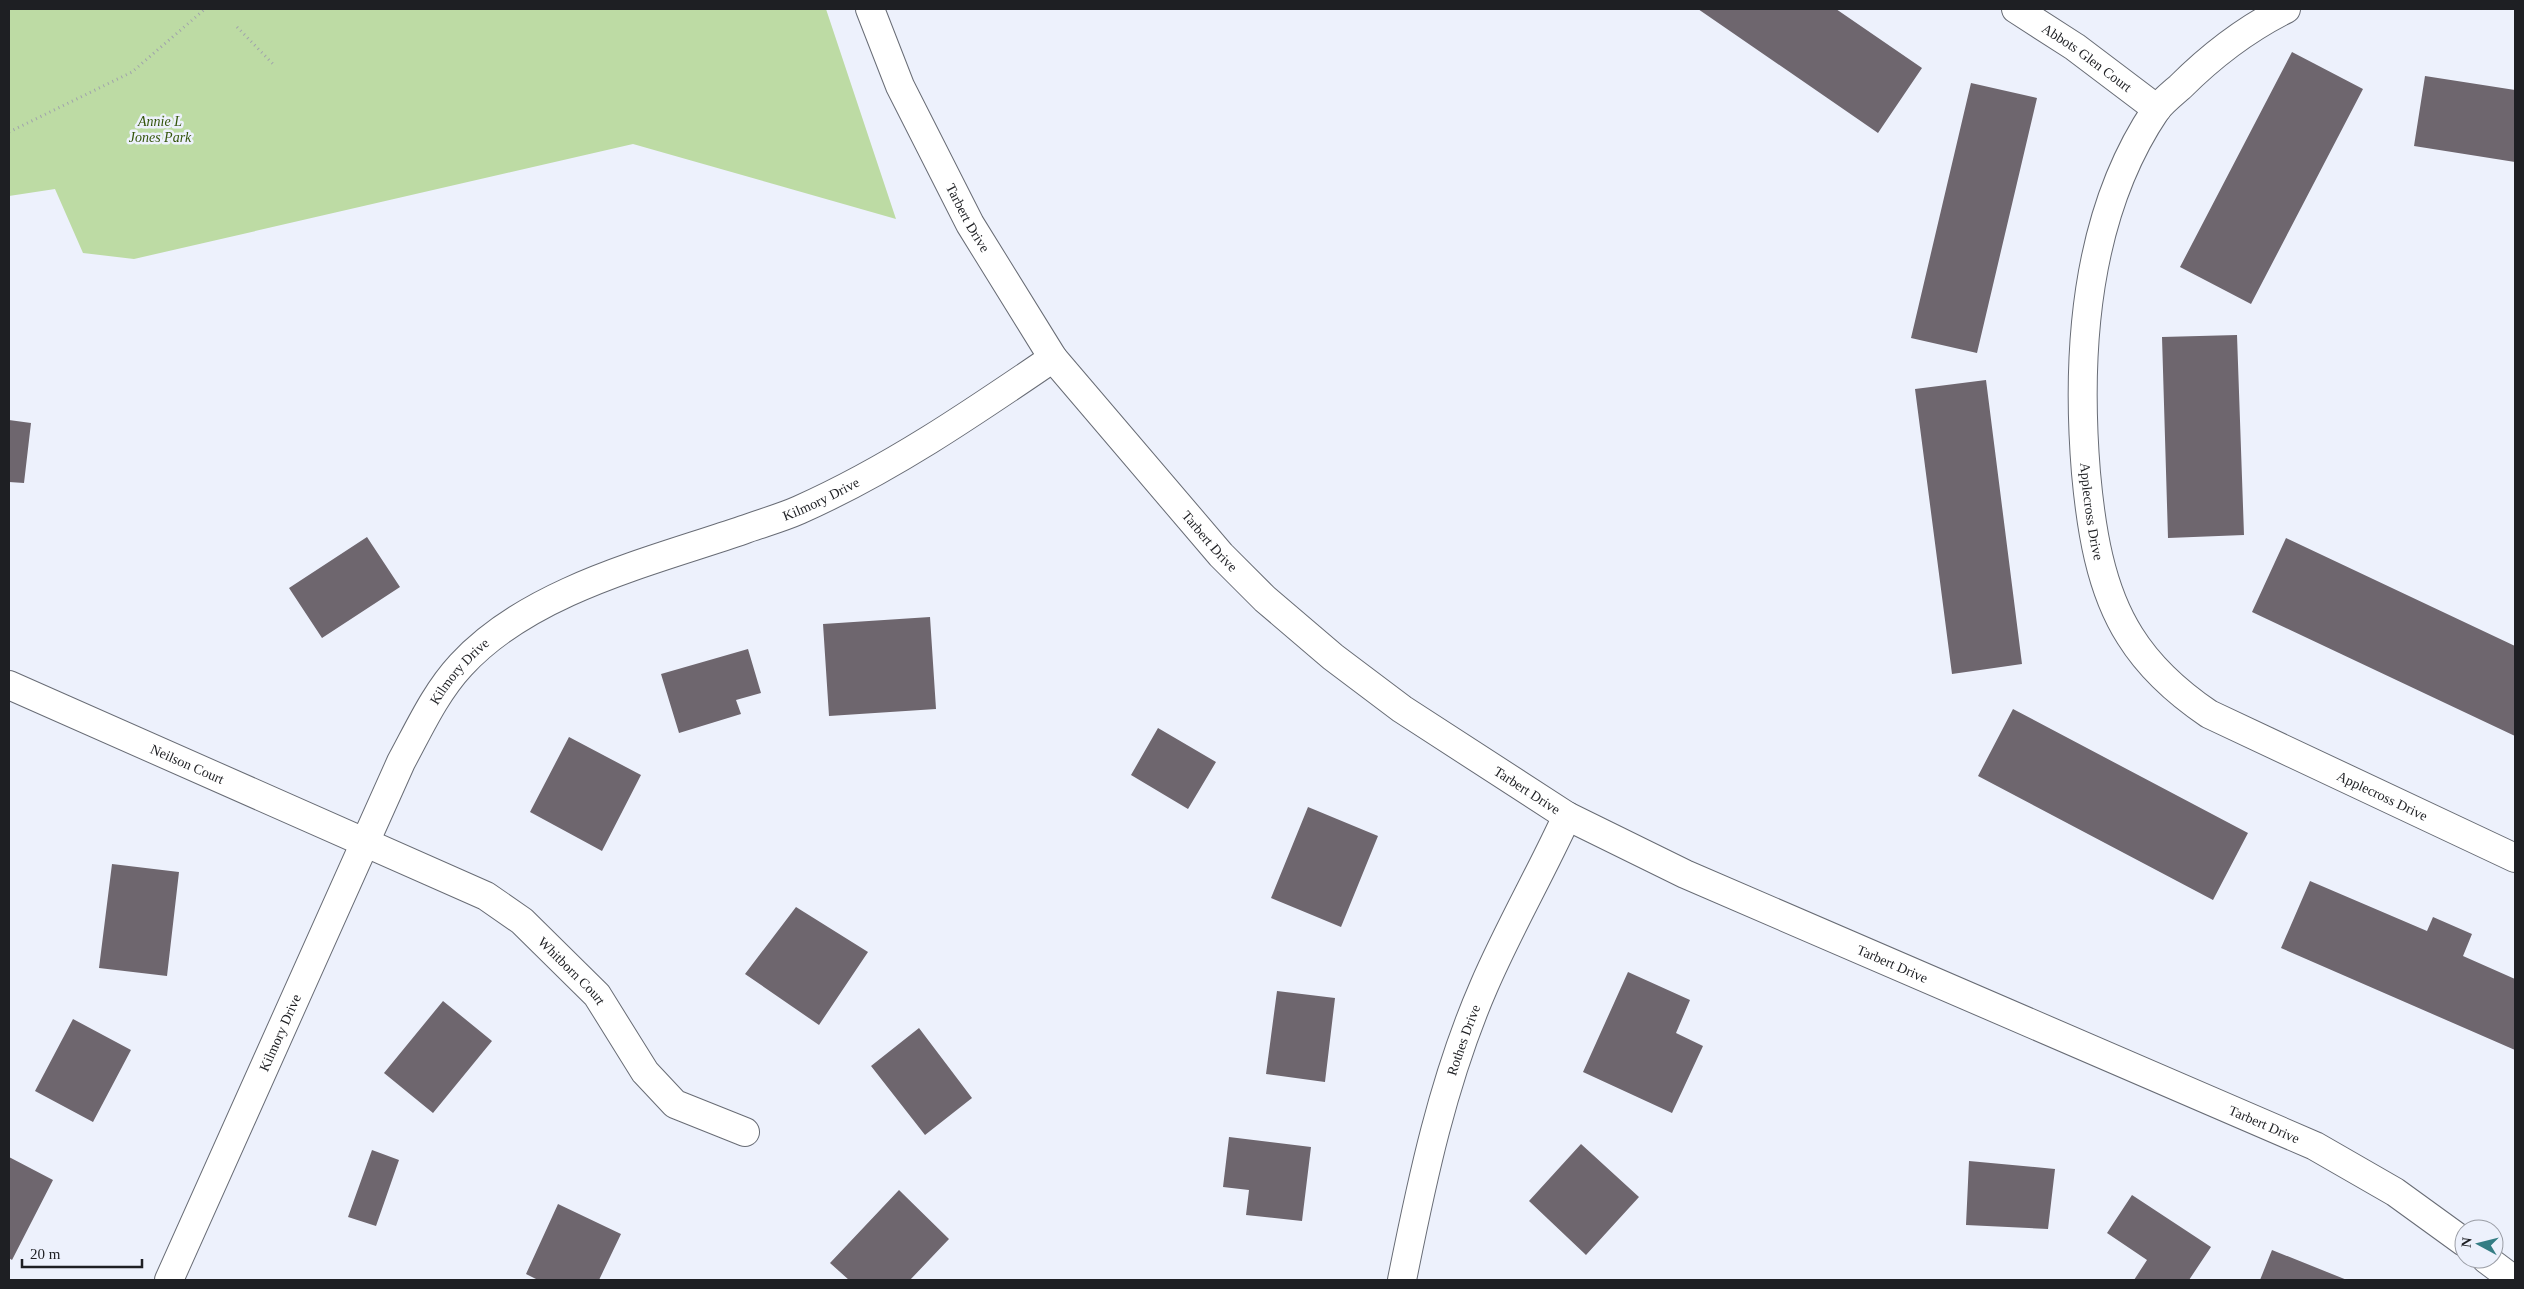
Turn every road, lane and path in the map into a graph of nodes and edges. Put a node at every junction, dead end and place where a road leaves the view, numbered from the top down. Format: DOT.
graph roads {
  1 [pos="204,9"];
  2 [pos="870,9"];
  3 [pos="2016,9"];
  4 [pos="2286,9"];
  5 [pos="237,27"];
  6 [pos="272,64"];
  7 [pos="2157,109"];
  8 [pos="9,132"];
  9 [pos="1053,358"];
  10 [pos="9,685"];
  11 [pos="1567,816"];
  12 [pos="367,842"];
  13 [pos="2515,858"];
  14 [pos="745,1132"];
  15 [pos="2454,1235"];
  16 [pos="2499,1269"];
  17 [pos="169,1280"];
  18 [pos="1402,1280"];
  19 [pos="2514,1280"];
  1 -- 8 [label="path"];
  2 -- 9 [label="street, Tarbert Drive"];
  3 -- 7 [label="street, Abbots Glen Court"];
  4 -- 7 [label="street, Applecross Drive"];
  5 -- 6 [label="path"];
  7 -- 13 [label="street, Applecross Drive"];
  9 -- 11 [label="street, Tarbert Drive"];
  9 -- 12 [label="street, Kilmory Drive"];
  10 -- 12 [label="street, Neilson Court"];
  11 -- 15 [label="street, Tarbert Drive"];
  11 -- 18 [label="street, Rothes Drive"];
  12 -- 14 [label="street, Whitborn Court"];
  12 -- 17 [label="street, Kilmory Drive"];
  16 -- 19 [label="street"];
}
